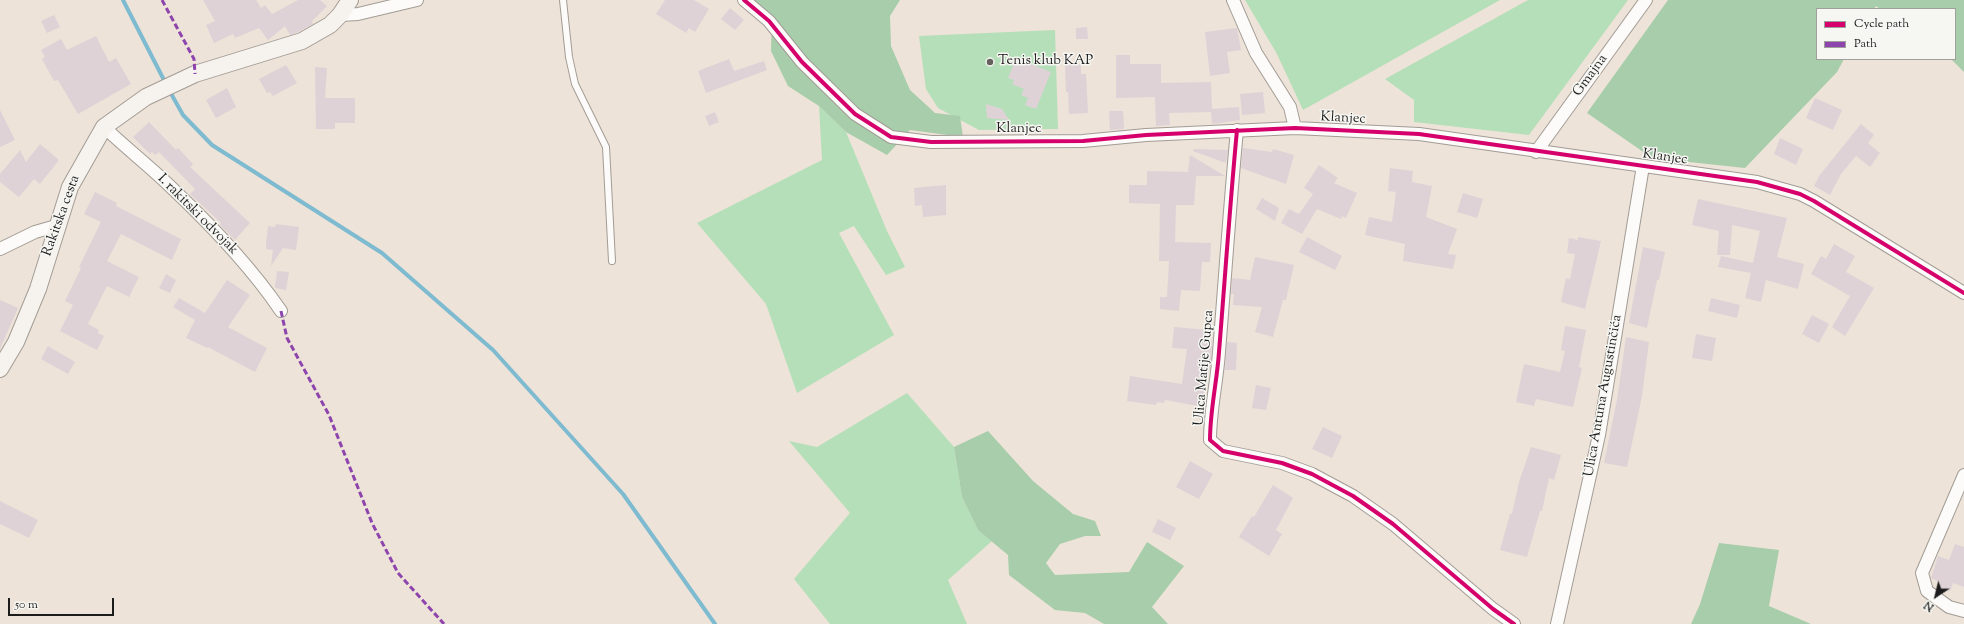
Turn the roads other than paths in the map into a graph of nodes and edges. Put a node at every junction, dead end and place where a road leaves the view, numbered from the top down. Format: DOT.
graph roads {
  1 [pos="350,0"];
  2 [pos="417,0"];
  3 [pos="563,0"];
  4 [pos="744,0"];
  5 [pos="1233,0"];
  6 [pos="1646,0"];
  7 [pos="340,15"];
  8 [pos="104,127"];
  9 [pos="1295,128"];
  10 [pos="1237,130"];
  11 [pos="1536,152"];
  12 [pos="1643,166"];
  13 [pos="56,226"];
  14 [pos="0,248"];
  15 [pos="612,261"];
  16 [pos="1964,293"];
  17 [pos="281,311"];
  18 [pos="0,369"];
  19 [pos="1964,475"];
  20 [pos="1964,611"];
  21 [pos="1514,624"];
  22 [pos="1557,624"];
  1 -- 7 [label="main road, Rakitska cesta"];
  2 -- 7 [label="street"];
  3 -- 15 [label="lane"];
  4 -- 10 [label="street, Klanjec"];
  5 -- 9 [label="street"];
  6 -- 11 [label="street, Gmajna"];
  7 -- 8 [label="main road, Rakitska cesta"];
  8 -- 13 [label="main road, Rakitska cesta"];
  8 -- 17 [label="street, I. rakitski odvojak"];
  9 -- 10 [label="street, Klanjec"];
  9 -- 11 [label="street, Klanjec"];
  10 -- 21 [label="street, Ulica Matije Gupca"];
  11 -- 12 [label="street, Klanjec"];
  12 -- 16 [label="street, Klanjec"];
  12 -- 22 [label="street, Ulica Antuna Augustinčića"];
  13 -- 14 [label="street"];
  13 -- 18 [label="main road, Rakitska cesta"];
  19 -- 20 [label="street"];
}
